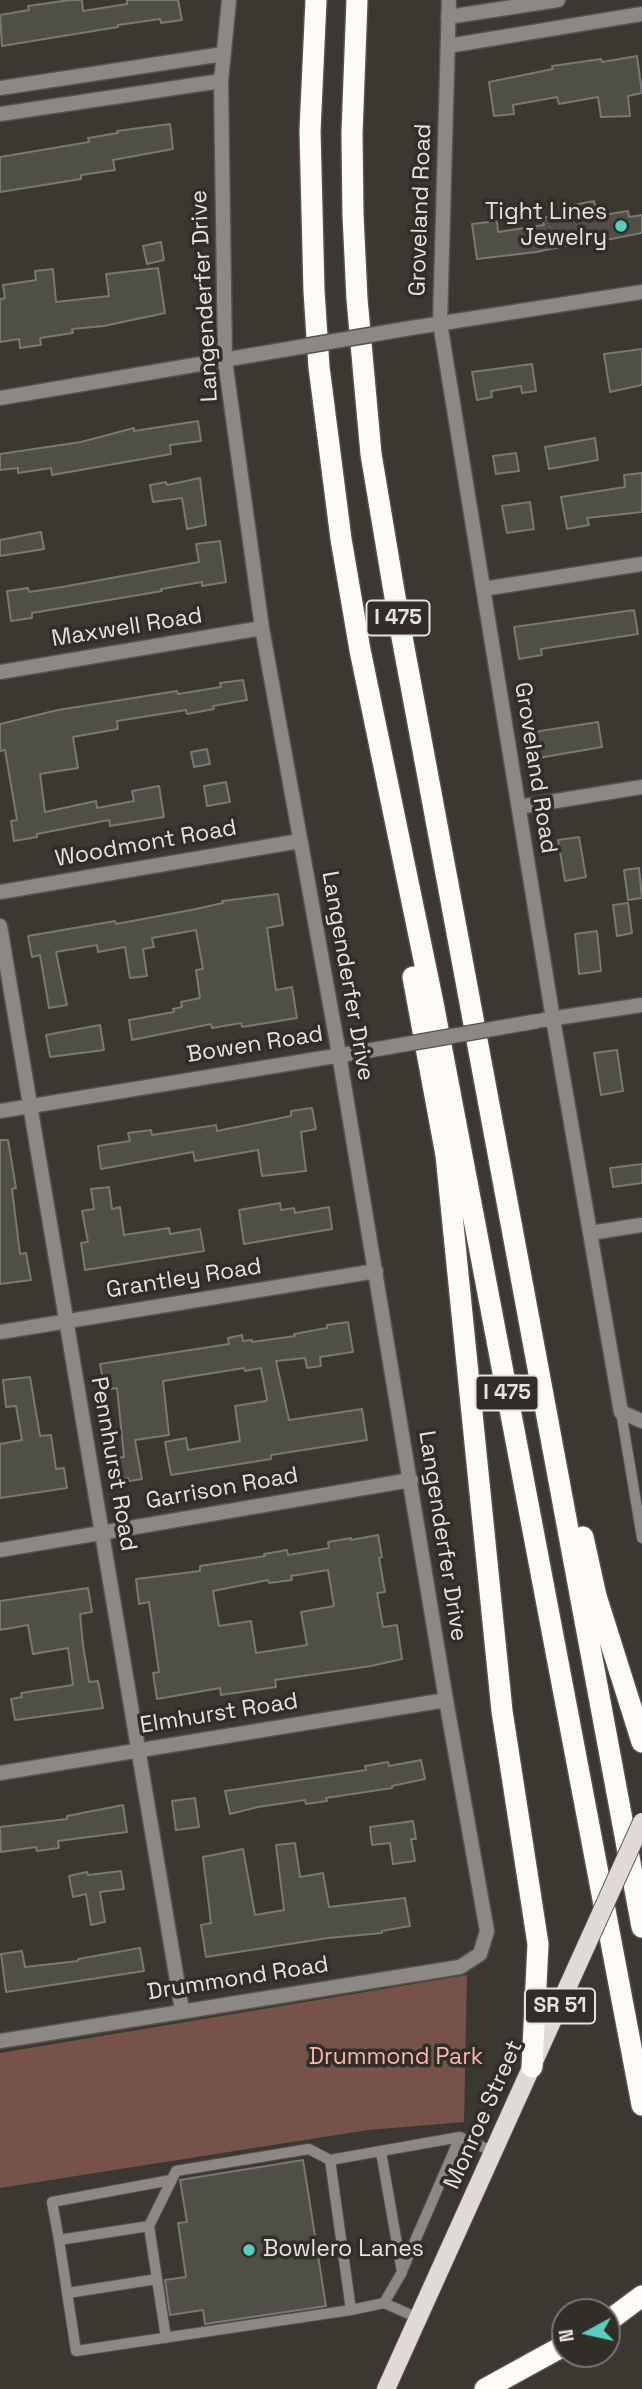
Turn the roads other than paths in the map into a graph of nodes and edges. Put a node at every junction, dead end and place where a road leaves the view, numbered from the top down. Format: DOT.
graph roads {
  1 [pos="229,0"];
  2 [pos="316,0"];
  3 [pos="357,0"];
  4 [pos="449,0"];
  5 [pos="558,0"];
  6 [pos="642,14"];
  7 [pos="448,17"];
  8 [pos="448,46"];
  9 [pos="223,54"];
  10 [pos="220,81"];
  11 [pos="0,88"];
  12 [pos="0,114"];
  13 [pos="642,292"];
  14 [pos="440,323"];
  15 [pos="225,360"];
  16 [pos="0,398"];
  17 [pos="642,564"];
  18 [pos="483,589"];
  19 [pos="262,628"];
  20 [pos="0,672"];
  21 [pos="366,681"];
  22 [pos="642,787"];
  23 [pos="519,807"];
  24 [pos="300,841"];
  25 [pos="0,892"];
  26 [pos="0,926"];
  27 [pos="642,1005"];
  28 [pos="545,1020"];
  29 [pos="339,1055"];
  30 [pos="31,1106"];
  31 [pos="0,1111"];
  32 [pos="642,1225"];
  33 [pos="511,1228"];
  34 [pos="590,1233"];
  35 [pos="376,1271"];
  36 [pos="65,1321"];
  37 [pos="0,1332"];
  38 [pos="621,1412"];
  39 [pos="642,1421"];
  40 [pos="411,1480"];
  41 [pos="102,1532"];
  42 [pos="642,1538"];
  43 [pos="0,1549"];
  44 [pos="446,1700"];
  45 [pos="642,1742"];
  46 [pos="138,1750"];
  47 [pos="0,1773"];
  48 [pos="642,1822"];
  49 [pos="642,1927"];
  50 [pos="480,1954"];
  51 [pos="181,2010"];
  52 [pos="0,2041"];
  53 [pos="532,2067"];
  54 [pos="642,2105"];
  55 [pos="460,2137"];
  56 [pos="381,2151"];
  57 [pos="494,2152"];
  58 [pos="330,2160"];
  59 [pos="171,2180"];
  60 [pos="149,2226"];
  61 [pos="59,2240"];
  62 [pos="402,2272"];
  63 [pos="157,2279"];
  64 [pos="68,2293"];
  65 [pos="384,2302"];
  66 [pos="351,2310"];
  67 [pos="418,2318"];
  68 [pos="166,2338"];
  69 [pos="551,2353"];
  70 [pos="386,2389"];
  71 [pos="485,2389"];
  1 -- 9 [label="street, Langenderfer Drive"];
  2 -- 21 [label="highway, I 475"];
  3 -- 33 [label="highway, I 475"];
  4 -- 7 [label="street, Groveland Road"];
  5 -- 7 [label="street"];
  6 -- 8 [label="street"];
  7 -- 8 [label="street, Groveland Road"];
  8 -- 14 [label="street, Groveland Road"];
  9 -- 10 [label="street, Langenderfer Drive"];
  9 -- 11 [label="street"];
  10 -- 12 [label="street"];
  10 -- 15 [label="street, Langenderfer Drive"];
  13 -- 14 [label="street"];
  14 -- 15 [label="street, bridge"];
  14 -- 18 [label="street, Groveland Road"];
  15 -- 16 [label="street"];
  15 -- 19 [label="street, Langenderfer Drive"];
  17 -- 18 [label="street"];
  18 -- 23 [label="street, Groveland Road"];
  19 -- 20 [label="street, Maxwell Road"];
  19 -- 24 [label="street, Langenderfer Drive"];
  21 -- 53 [label="highway"];
  21 -- 54 [label="highway, I 475"];
  22 -- 23 [label="street"];
  23 -- 28 [label="street, Groveland Road"];
  24 -- 25 [label="street, Woodmont Road"];
  24 -- 29 [label="street, Langenderfer Drive"];
  26 -- 30 [label="street, Pennhurst Road"];
  27 -- 28 [label="street, Bowen Road"];
  28 -- 29 [label="street, Bowen Road, bridge"];
  28 -- 34 [label="street, Groveland Road"];
  29 -- 30 [label="street, Bowen Road"];
  29 -- 35 [label="street, Langenderfer Drive"];
  30 -- 31 [label="street, Bowen Road"];
  30 -- 36 [label="street, Pennhurst Road"];
  32 -- 34 [label="street"];
  33 -- 45 [label="highway"];
  33 -- 49 [label="highway, I 475"];
  34 -- 38 [label="street, Groveland Road"];
  35 -- 36 [label="street, Grantley Road"];
  35 -- 40 [label="street, Langenderfer Drive"];
  36 -- 37 [label="street, Grantley Road"];
  36 -- 41 [label="street, Pennhurst Road"];
  38 -- 39 [label="street"];
  38 -- 42 [label="lane, Groveland Road"];
  40 -- 41 [label="street, Garrison Road"];
  40 -- 44 [label="street, Langenderfer Drive"];
  41 -- 43 [label="street, Garrison Road"];
  41 -- 46 [label="street, Pennhurst Road"];
  44 -- 46 [label="street, Elmhurst Road"];
  44 -- 50 [label="street, Langenderfer Drive"];
  46 -- 47 [label="street, Elmhurst Road"];
  46 -- 51 [label="street, Pennhurst Road"];
  48 -- 53 [label="main road, Monroe Street / SR 51, bridge"];
  50 -- 51 [label="street, Drummond Road"];
  51 -- 52 [label="street, Drummond Road"];
  53 -- 57 [label="main road, Monroe Street / SR 51"];
  55 -- 56 [label="lane"];
  55 -- 57 [label="lane"];
  55 -- 62 [label="lane"];
  56 -- 58 [label="lane"];
  56 -- 62 [label="lane"];
  57 -- 67 [label="main road, Monroe Street / SR 51"];
  58 -- 59 [label="lane"];
  58 -- 66 [label="lane"];
  59 -- 60 [label="lane"];
  59 -- 61 [label="lane"];
  60 -- 61 [label="lane"];
  60 -- 63 [label="lane"];
  61 -- 64 [label="lane"];
  62 -- 65 [label="lane"];
  63 -- 64 [label="lane"];
  63 -- 68 [label="lane"];
  64 -- 68 [label="lane"];
  65 -- 66 [label="lane"];
  65 -- 67 [label="lane"];
  66 -- 68 [label="lane"];
  67 -- 70 [label="main road, Monroe Street / SR 51"];
  69 -- 71 [label="highway"];
}
